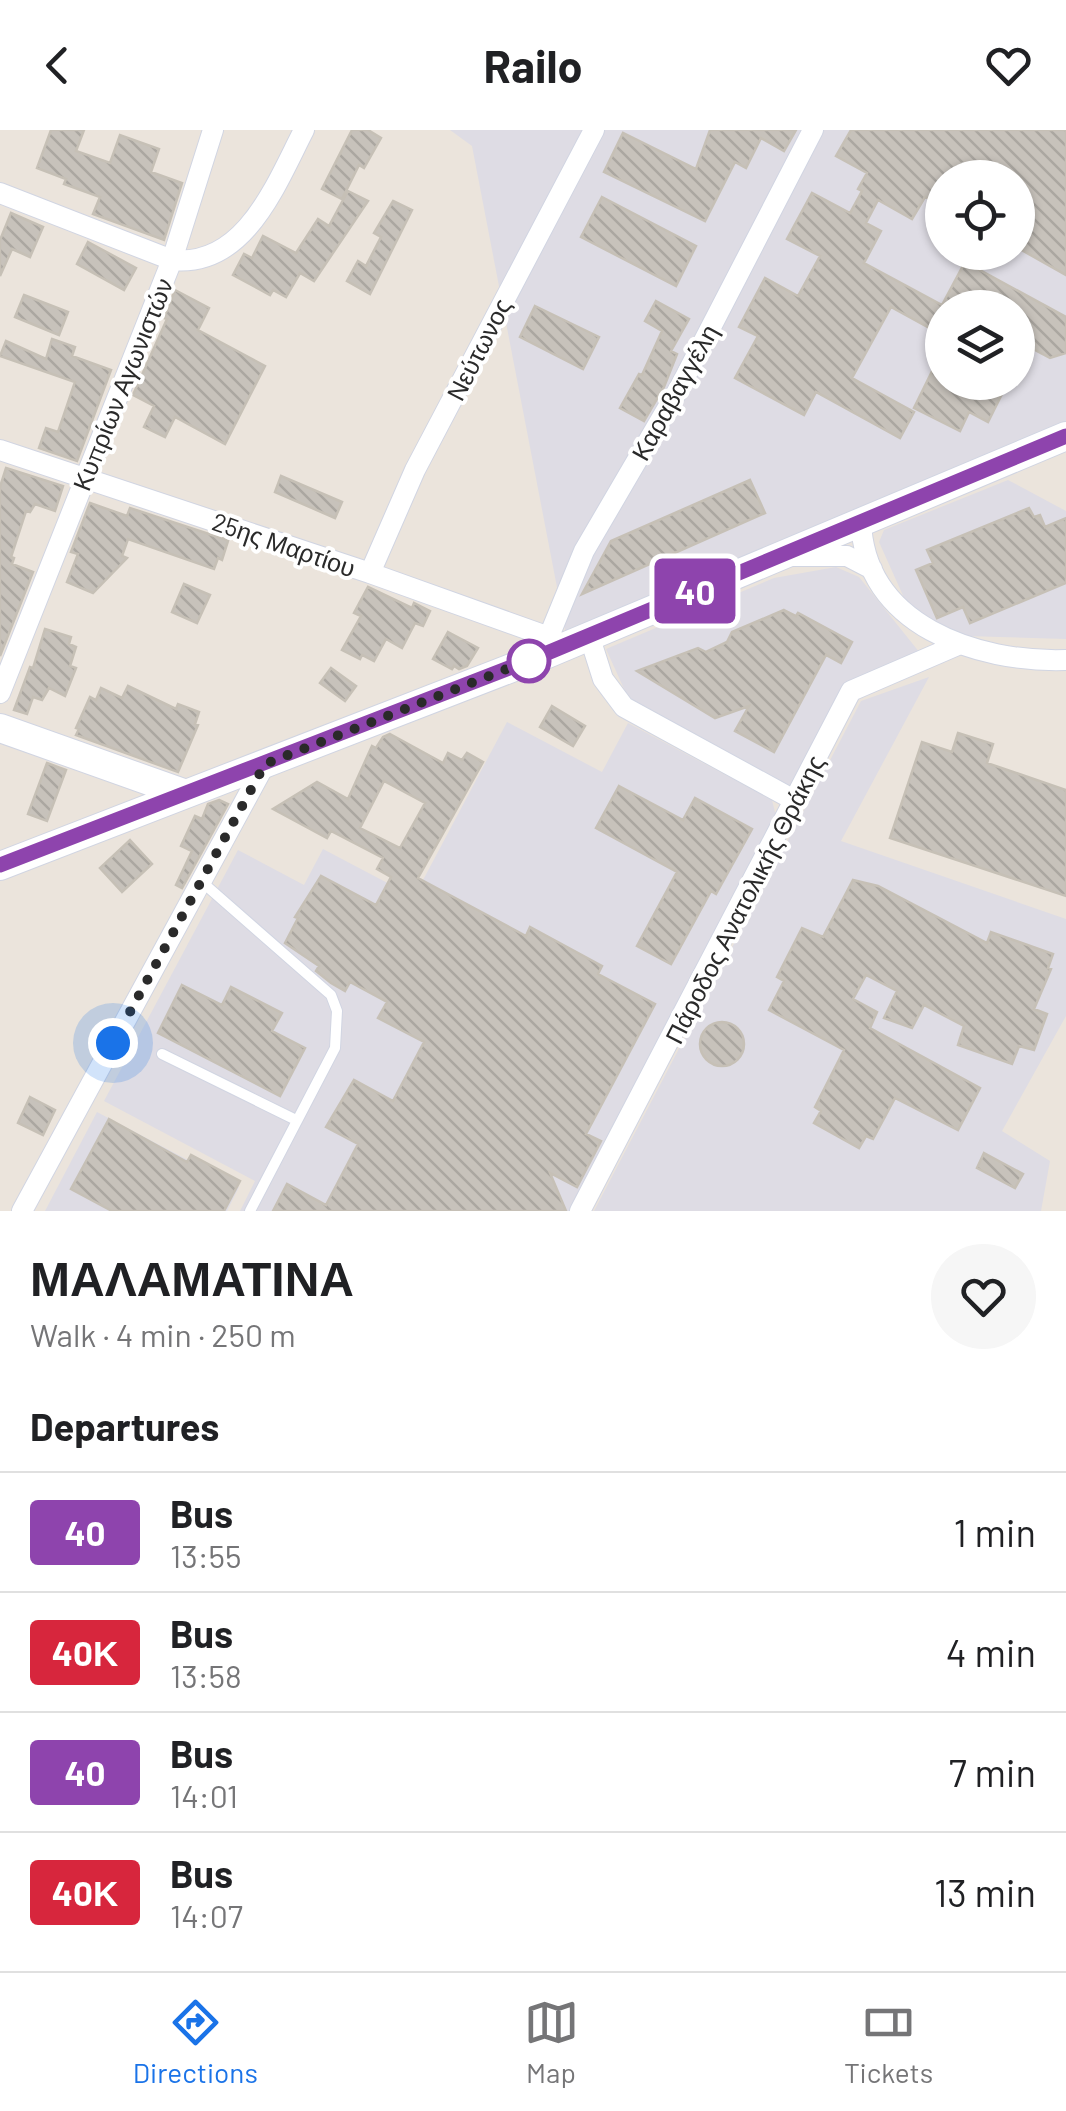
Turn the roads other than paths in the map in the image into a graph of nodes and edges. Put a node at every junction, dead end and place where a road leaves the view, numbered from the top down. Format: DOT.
graph roads {
  1 [pos="213,130"];
  2 [pos="304,130"];
  3 [pos="594,130"];
  4 [pos="812,130"];
  5 [pos="0,193"];
  6 [pos="172,260"];
  7 [pos="1066,436"];
  8 [pos="0,450"];
  9 [pos="84,477"];
  10 [pos="861,521"];
  11 [pos="777,558"];
  12 [pos="872,569"];
  13 [pos="370,573"];
  14 [pos="560,644"];
  15 [pos="960,644"];
  16 [pos="1066,660"];
  17 [pos="0,693"];
  18 [pos="0,728"];
  19 [pos="265,764"];
  20 [pos="186,794"];
  21 [pos="794,800"];
  22 [pos="0,866"];
  23 [pos="201,881"];
  24 [pos="162,1054"];
  25 [pos="296,1120"];
  26 [pos="22,1211"];
  27 [pos="250,1211"];
  28 [pos="580,1211"];
  1 -- 6 [label="street"];
  2 -- 6 [label="street, Κυπρίων Αγωνιστών"];
  3 -- 13 [label="street, Νεύτωνος"];
  4 -- 14 [label="street, Καραβαγγέλη"];
  5 -- 6 [label="street"];
  6 -- 9 [label="street, Κυπρίων Αγωνιστών"];
  7 -- 10 [label="main road"];
  8 -- 9 [label="street, 25ης Μαρτίου"];
  9 -- 13 [label="street, 25ης Μαρτίου"];
  9 -- 17 [label="street, Κυπρίων Αγωνιστών"];
  10 -- 11 [label="main road"];
  10 -- 12 [label="street"];
  11 -- 12 [label="street"];
  11 -- 14 [label="main road"];
  12 -- 15 [label="street"];
  13 -- 14 [label="street, 25ης Μαρτίου"];
  14 -- 19 [label="main road"];
  14 -- 21 [label="street"];
  15 -- 16 [label="street"];
  15 -- 21 [label="street, Πάροδος Ανατολικής Θράκης"];
  18 -- 20 [label="main road"];
  19 -- 20 [label="main road"];
  19 -- 23 [label="street"];
  20 -- 22 [label="main road"];
  21 -- 28 [label="street, Πάροδος Ανατολικής Θράκης"];
  23 -- 25 [label="lane"];
  23 -- 26 [label="street"];
  24 -- 25 [label="lane"];
  25 -- 27 [label="lane"];
}
